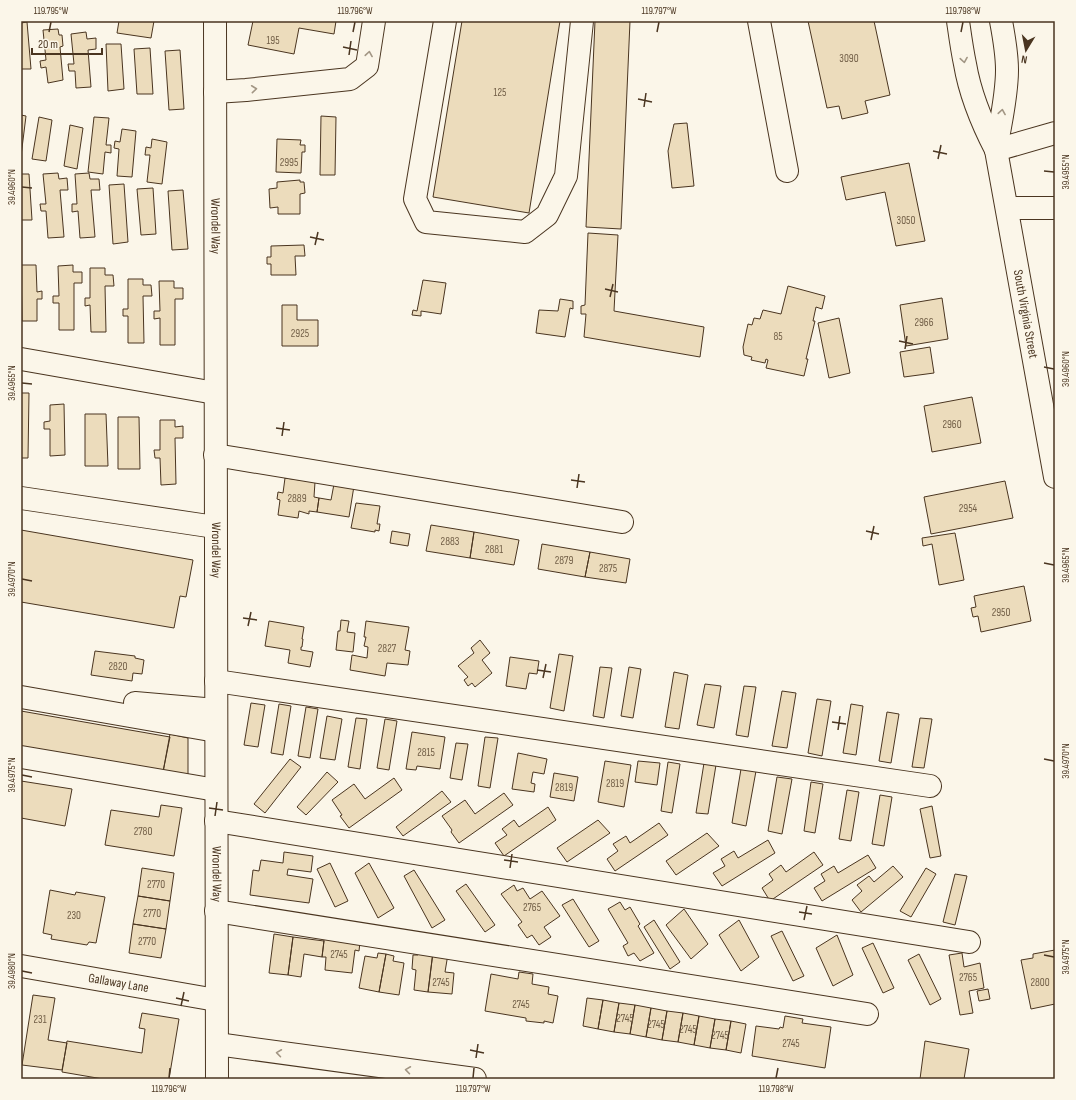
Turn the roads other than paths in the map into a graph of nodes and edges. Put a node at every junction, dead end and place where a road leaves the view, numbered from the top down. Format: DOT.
graph roads {
  1 [pos="215,21"];
  2 [pos="374,21"];
  3 [pos="445,21"];
  4 [pos="582,21"];
  5 [pos="759,21"];
  6 [pos="958,21"];
  7 [pos="1001,21"];
  8 [pos="215,92"];
  9 [pos="1055,133"];
  10 [pos="996,150"];
  11 [pos="787,171"];
  12 [pos="1007,208"];
  13 [pos="1055,208"];
  14 [pos="21,359"];
  15 [pos="215,393"];
  16 [pos="215,455"];
  17 [pos="1055,477"];
  18 [pos="21,498"];
  19 [pos="622,522"];
  20 [pos="215,527"];
  21 [pos="216,681"];
  22 [pos="21,682"];
  23 [pos="21,697"];
  24 [pos="216,720"];
  25 [pos="21,757"];
  26 [pos="930,786"];
  27 [pos="216,790"];
  28 [pos="216,821"];
  29 [pos="216,911"];
  30 [pos="969,942"];
  31 [pos="21,966"];
  32 [pos="216,1000"];
  33 [pos="867,1014"];
  34 [pos="217,1044"];
  35 [pos="217,1079"];
  36 [pos="475,1079"];
  1 -- 8 [label="street, Wrondel Way"];
  8 -- 2 [label="street, one-way"];
  3 -- 4 [label="street"];
  5 -- 11 [label="street"];
  6 -- 10 [label="street, South Virginia Street, one-way"];
  10 -- 7 [label="street, South Virginia Street, one-way"];
  8 -- 15 [label="street, Wrondel Way"];
  9 -- 10 [label="street"];
  10 -- 12 [label="street, South Virginia Street"];
  12 -- 13 [label="street"];
  12 -- 17 [label="street, South Virginia Street"];
  14 -- 15 [label="street"];
  15 -- 16 [label="street, Wrondel Way"];
  16 -- 19 [label="street"];
  16 -- 20 [label="street, Wrondel Way"];
  18 -- 20 [label="street"];
  20 -- 21 [label="street, Wrondel Way"];
  21 -- 24 [label="street, Wrondel Way"];
  21 -- 26 [label="street"];
  22 -- 24 [label="street"];
  23 -- 24 [label="street"];
  24 -- 27 [label="street, Wrondel Way"];
  25 -- 27 [label="street"];
  27 -- 28 [label="street, Wrondel Way"];
  28 -- 29 [label="street, Wrondel Way"];
  28 -- 30 [label="street"];
  29 -- 32 [label="street, Wrondel Way"];
  29 -- 33 [label="street"];
  31 -- 32 [label="street, Gallaway Lane"];
  32 -- 34 [label="street, Wrondel Way"];
  34 -- 35 [label="street, Wrondel Way"];
  36 -- 34 [label="street, one-way"];
}
